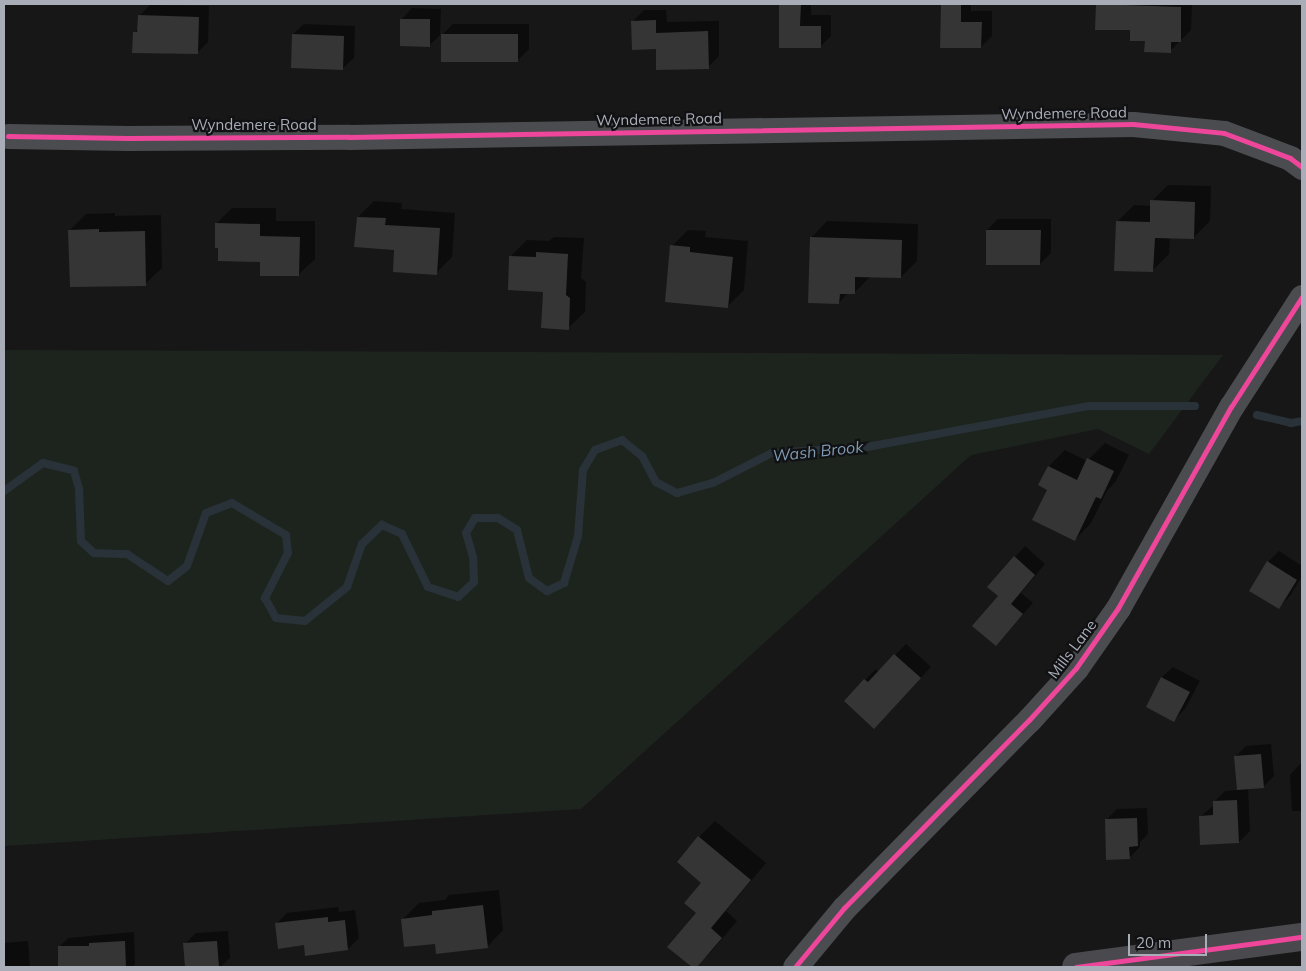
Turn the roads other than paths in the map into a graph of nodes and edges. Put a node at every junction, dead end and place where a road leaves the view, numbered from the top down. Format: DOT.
graph roads {
  1 [pos="8,136"];
  2 [pos="1302,167"];
  3 [pos="1302,297"];
  4 [pos="1302,937"];
  5 [pos="795,967"];
  6 [pos="1076,967"];
  1 -- 2 [label="street, Wyndemere Road"];
  3 -- 5 [label="street, Mills Lane"];
  4 -- 6 [label="main road"];
}
